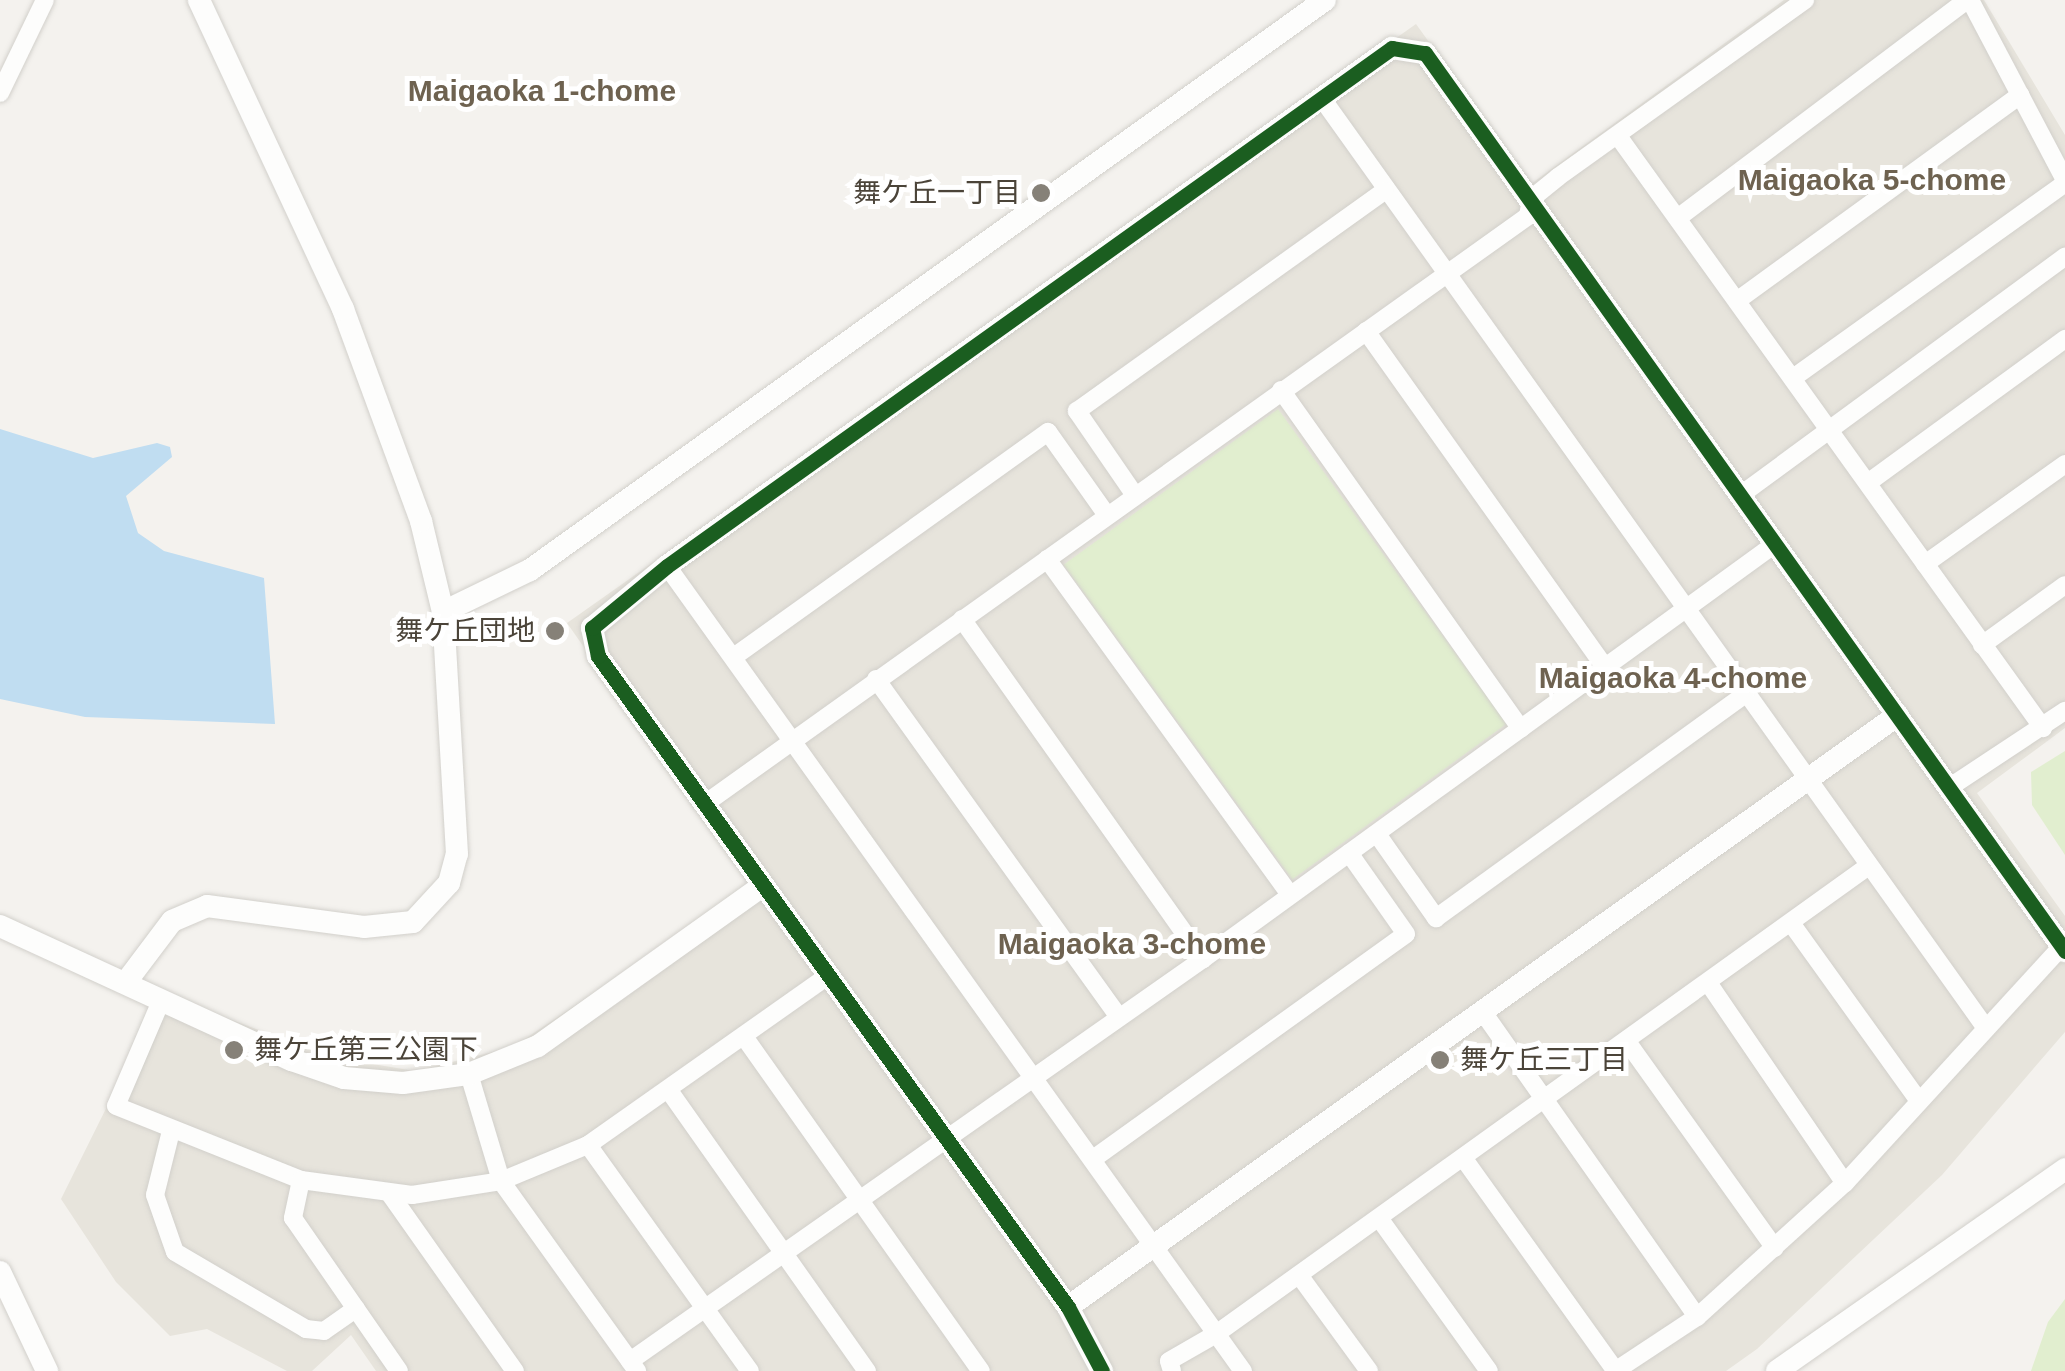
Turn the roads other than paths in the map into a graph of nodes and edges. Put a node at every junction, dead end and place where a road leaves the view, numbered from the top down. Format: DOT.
graph roads {
  1 [pos="45,0"];
  2 [pos="200,0"];
  3 [pos="1325,0"];
  4 [pos="1805,0"];
  5 [pos="1968,0"];
  6 [pos="0,92"];
  7 [pos="2020,95"];
  8 [pos="1320,97"];
  9 [pos="1618,136"];
  10 [pos="2065,182"];
  11 [pos="1384,191"];
  12 [pos="1531,199"];
  13 [pos="1679,218"];
  14 [pos="2065,257"];
  15 [pos="1450,272"];
  16 [pos="1738,300"];
  17 [pos="1366,331"];
  18 [pos="2065,340"];
  19 [pos="1794,378"];
  20 [pos="1281,390"];
  21 [pos="1834,433"];
  22 [pos="2065,464"];
  23 [pos="1869,482"];
  24 [pos="1134,494"];
  25 [pos="1742,494"];
  26 [pos="1106,514"];
  27 [pos="1775,544"];
  28 [pos="1046,559"];
  29 [pos="1926,564"];
  30 [pos="667,566"];
  31 [pos="2065,584"];
  32 [pos="1688,611"];
  33 [pos="444,612"];
  34 [pos="962,619"];
  35 [pos="1982,645"];
  36 [pos="735,656"];
  37 [pos="1606,668"];
  38 [pos="876,679"];
  39 [pos="1746,694"];
  40 [pos="2065,711"];
  41 [pos="1898,715"];
  42 [pos="2043,728"];
  43 [pos="1520,729"];
  44 [pos="792,739"];
  45 [pos="1810,781"];
  46 [pos="1950,787"];
  47 [pos="706,803"];
  48 [pos="1377,834"];
  49 [pos="1349,853"];
  50 [pos="1867,866"];
  51 [pos="762,886"];
  52 [pos="1289,893"];
  53 [pos="1791,923"];
  54 [pos="0,926"];
  55 [pos="2064,948"];
  56 [pos="1203,959"];
  57 [pos="828,976"];
  58 [pos="126,982"];
  59 [pos="1709,984"];
  60 [pos="161,1001"];
  61 [pos="1485,1015"];
  62 [pos="1118,1016"];
  63 [pos="1984,1027"];
  64 [pos="744,1038"];
  65 [pos="1628,1043"];
  66 [pos="470,1074"];
  67 [pos="1035,1076"];
  68 [pos="670,1092"];
  69 [pos="1544,1101"];
  70 [pos="1918,1101"];
  71 [pos="171,1131"];
  72 [pos="946,1140"];
  73 [pos="588,1145"];
  74 [pos="1093,1159"];
  75 [pos="1464,1159"];
  76 [pos="2065,1169"];
  77 [pos="302,1180"];
  78 [pos="500,1181"];
  79 [pos="1846,1183"];
  80 [pos="390,1194"];
  81 [pos="860,1200"];
  82 [pos="1379,1218"];
  83 [pos="1154,1246"];
  84 [pos="1775,1248"];
  85 [pos="783,1253"];
  86 [pos="0,1272"];
  87 [pos="1300,1275"];
  88 [pos="1068,1307"];
  89 [pos="705,1308"];
  90 [pos="356,1309"];
  91 [pos="1697,1316"];
  92 [pos="1216,1334"];
  93 [pos="633,1366"];
  94 [pos="47,1371"];
  95 [pos="400,1371"];
  96 [pos="516,1371"];
  97 [pos="750,1371"];
  98 [pos="867,1371"];
  99 [pos="981,1371"];
  100 [pos="1102,1371"];
  101 [pos="1172,1371"];
  102 [pos="1244,1371"];
  103 [pos="1369,1371"];
  104 [pos="1489,1371"];
  105 [pos="1615,1371"];
  106 [pos="1777,1371"];
  1 -- 6 [label="street"];
  2 -- 33 [label="street"];
  3 -- 33 [label="street"];
  4 -- 9 [label="street"];
  5 -- 7 [label="street"];
  5 -- 13 [label="street"];
  7 -- 10 [label="street"];
  7 -- 16 [label="street"];
  8 -- 11 [label="street"];
  8 -- 12 [label="street"];
  8 -- 30 [label="street"];
  9 -- 12 [label="street"];
  9 -- 13 [label="street"];
  10 -- 19 [label="street"];
  11 -- 15 [label="street"];
  11 -- 24 [label="street"];
  12 -- 15 [label="street"];
  12 -- 25 [label="street"];
  13 -- 16 [label="street"];
  14 -- 21 [label="street"];
  15 -- 17 [label="street"];
  15 -- 32 [label="street"];
  16 -- 19 [label="street"];
  17 -- 20 [label="street"];
  17 -- 37 [label="street"];
  18 -- 23 [label="street"];
  19 -- 21 [label="street"];
  20 -- 24 [label="street"];
  20 -- 43 [label="street"];
  21 -- 23 [label="street"];
  21 -- 25 [label="street"];
  22 -- 29 [label="street"];
  23 -- 29 [label="street"];
  24 -- 26 [label="street"];
  25 -- 27 [label="street"];
  26 -- 28 [label="street"];
  26 -- 36 [label="street"];
  27 -- 32 [label="street"];
  27 -- 41 [label="street"];
  28 -- 34 [label="street"];
  28 -- 52 [label="street"];
  29 -- 35 [label="street"];
  30 -- 36 [label="street"];
  30 -- 47 [label="street"];
  31 -- 35 [label="street"];
  32 -- 37 [label="street"];
  32 -- 39 [label="street"];
  33 -- 58 [label="street"];
  34 -- 38 [label="street"];
  34 -- 56 [label="street"];
  35 -- 42 [label="street"];
  36 -- 44 [label="street"];
  37 -- 43 [label="street"];
  38 -- 44 [label="street"];
  38 -- 62 [label="street"];
  39 -- 45 [label="street"];
  39 -- 48 [label="street"];
  40 -- 42 [label="street"];
  41 -- 45 [label="street"];
  41 -- 46 [label="street"];
  42 -- 46 [label="street"];
  43 -- 48 [label="street"];
  44 -- 47 [label="street"];
  44 -- 67 [label="street"];
  45 -- 50 [label="street"];
  45 -- 61 [label="street"];
  46 -- 55 [label="street"];
  47 -- 51 [label="street"];
  48 -- 49 [label="street"];
  49 -- 52 [label="street"];
  49 -- 74 [label="street"];
  50 -- 53 [label="street"];
  50 -- 63 [label="street"];
  51 -- 57 [label="street"];
  51 -- 66 [label="street"];
  52 -- 56 [label="street"];
  53 -- 59 [label="street"];
  53 -- 70 [label="street"];
  54 -- 58 [label="street"];
  55 -- 63 [label="street"];
  56 -- 62 [label="street"];
  57 -- 64 [label="street"];
  57 -- 72 [label="street"];
  58 -- 60 [label="street"];
  59 -- 65 [label="street"];
  59 -- 79 [label="street"];
  60 -- 66 [label="street"];
  60 -- 71 [label="street"];
  61 -- 69 [label="street"];
  61 -- 83 [label="street"];
  62 -- 67 [label="street"];
  63 -- 70 [label="street"];
  64 -- 68 [label="street"];
  64 -- 81 [label="street"];
  65 -- 69 [label="street"];
  65 -- 84 [label="street"];
  66 -- 78 [label="street"];
  67 -- 72 [label="street"];
  67 -- 74 [label="street"];
  68 -- 73 [label="street"];
  68 -- 85 [label="street"];
  69 -- 75 [label="street"];
  69 -- 91 [label="street"];
  70 -- 79 [label="street"];
  71 -- 77 [label="street"];
  71 -- 90 [label="street"];
  72 -- 81 [label="street"];
  72 -- 88 [label="street"];
  73 -- 78 [label="street"];
  73 -- 89 [label="street"];
  74 -- 83 [label="street"];
  75 -- 82 [label="street"];
  75 -- 105 [label="street"];
  76 -- 106 [label="street"];
  77 -- 80 [label="street"];
  77 -- 90 [label="street"];
  78 -- 80 [label="street"];
  78 -- 93 [label="street"];
  79 -- 84 [label="street"];
  80 -- 96 [label="street"];
  81 -- 85 [label="street"];
  81 -- 99 [label="street"];
  82 -- 87 [label="street"];
  82 -- 104 [label="street"];
  83 -- 88 [label="street"];
  83 -- 92 [label="street"];
  84 -- 91 [label="street"];
  85 -- 89 [label="street"];
  85 -- 98 [label="street"];
  86 -- 94 [label="street"];
  87 -- 92 [label="street"];
  87 -- 103 [label="street"];
  88 -- 100 [label="street"];
  89 -- 93 [label="street"];
  89 -- 97 [label="street"];
  90 -- 95 [label="street"];
  91 -- 105 [label="street"];
  92 -- 101 [label="street"];
  92 -- 102 [label="street"];
}
